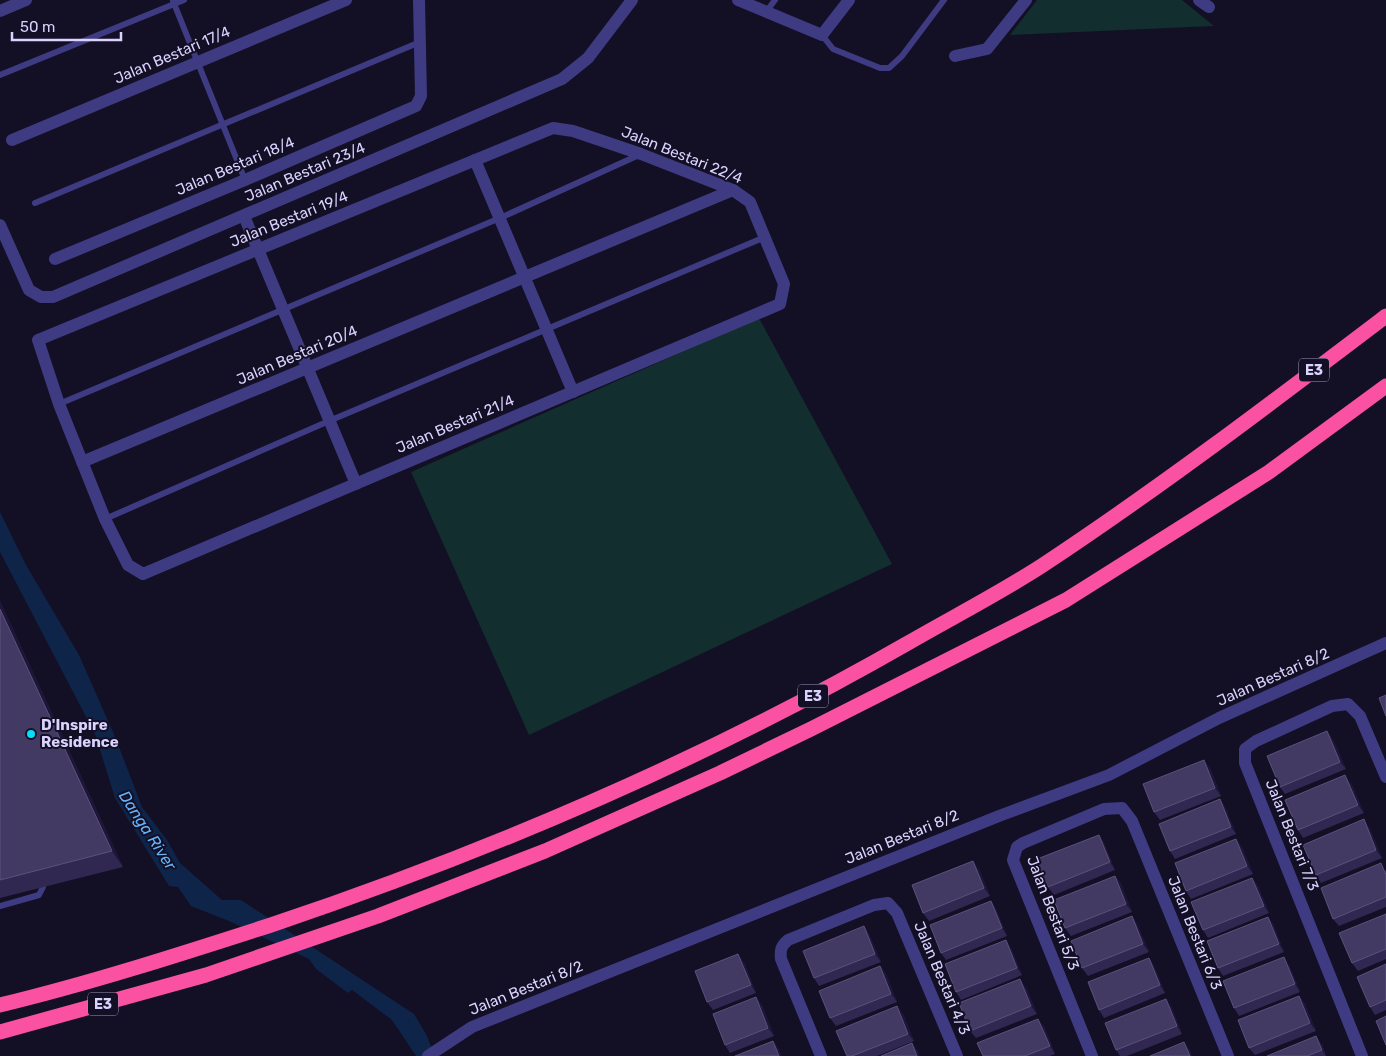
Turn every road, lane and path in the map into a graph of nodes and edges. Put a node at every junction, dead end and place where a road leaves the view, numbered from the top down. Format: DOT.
graph roads {
  1 [pos="184,0"];
  2 [pos="346,0"];
  3 [pos="419,0"];
  4 [pos="632,0"];
  5 [pos="738,0"];
  6 [pos="775,0"];
  7 [pos="849,0"];
  8 [pos="944,0"];
  9 [pos="1026,0"];
  10 [pos="18,2"];
  11 [pos="174,2"];
  12 [pos="0,11"];
  13 [pos="766,12"];
  14 [pos="822,34"];
  15 [pos="420,42"];
  16 [pos="955,56"];
  17 [pos="198,62"];
  18 [pos="0,75"];
  19 [pos="222,124"];
  20 [pos="553,128"];
  21 [pos="12,140"];
  22 [pos="641,154"];
  23 [pos="475,160"];
  24 [pos="245,180"];
  25 [pos="733,190"];
  26 [pos="35,203"];
  27 [pos="244,216"];
  28 [pos="500,218"];
  29 [pos="0,225"];
  30 [pos="765,237"];
  31 [pos="258,250"];
  32 [pos="55,259"];
  33 [pos="525,277"];
  34 [pos="780,304"];
  35 [pos="283,309"];
  36 [pos="1386,316"];
  37 [pos="547,329"];
  38 [pos="307,368"];
  39 [pos="1386,386"];
  40 [pos="573,392"];
  41 [pos="59,404"];
  42 [pos="329,421"];
  43 [pos="82,462"];
  44 [pos="356,484"];
  45 [pos="105,518"];
  46 [pos="1386,643"];
  47 [pos="1386,777"];
  48 [pos="1132,821"];
  49 [pos="39,874"];
  50 [pos="0,906"];
  51 [pos="0,1005"];
  52 [pos="0,1032"];
  53 [pos="428,1056"];
  54 [pos="822,1056"];
  55 [pos="957,1056"];
  56 [pos="1092,1056"];
  57 [pos="1228,1056"];
  58 [pos="1362,1056"];
  1 -- 11 [label="lane"];
  2 -- 17 [label="street, Jalan Bestari 17/4"];
  3 -- 15 [label="street"];
  4 -- 27 [label="street, Jalan Bestari 23/4"];
  5 -- 13 [label="street"];
  6 -- 13 [label="lane"];
  7 -- 14 [label="street"];
  8 -- 14 [label="lane"];
  9 -- 16 [label="street"];
  10 -- 12 [label="street"];
  11 -- 17 [label="lane"];
  11 -- 18 [label="lane"];
  13 -- 14 [label="street"];
  15 -- 19 [label="lane"];
  15 -- 24 [label="street, Jalan Bestari 18/4"];
  17 -- 19 [label="lane"];
  17 -- 21 [label="street, Jalan Bestari 17/4"];
  19 -- 24 [label="lane"];
  19 -- 26 [label="lane"];
  20 -- 22 [label="street, Jalan Bestari 22/4"];
  20 -- 23 [label="street, Jalan Bestari 19/4"];
  22 -- 25 [label="street, Jalan Bestari 22/4"];
  22 -- 28 [label="lane"];
  23 -- 28 [label="street"];
  23 -- 31 [label="street, Jalan Bestari 19/4"];
  24 -- 32 [label="street, Jalan Bestari 18/4"];
  25 -- 30 [label="street, Jalan Bestari 22/4"];
  25 -- 33 [label="street, Jalan Bestari 20/4"];
  27 -- 29 [label="street, Jalan Bestari 23/4"];
  27 -- 31 [label="street"];
  28 -- 33 [label="street"];
  28 -- 35 [label="lane"];
  30 -- 34 [label="street, Jalan Bestari 22/4"];
  30 -- 37 [label="lane"];
  31 -- 35 [label="street"];
  31 -- 41 [label="street, Jalan Bestari 19/4"];
  33 -- 37 [label="street"];
  33 -- 38 [label="street, Jalan Bestari 20/4"];
  34 -- 40 [label="street, Jalan Bestari 21/4"];
  35 -- 38 [label="street"];
  35 -- 41 [label="lane"];
  36 -- 51 [label="highway, E3"];
  37 -- 40 [label="street"];
  37 -- 42 [label="lane"];
  38 -- 42 [label="street"];
  38 -- 43 [label="street, Jalan Bestari 20/4"];
  39 -- 52 [label="highway, E3"];
  40 -- 44 [label="street, Jalan Bestari 21/4"];
  41 -- 43 [label="street"];
  42 -- 44 [label="street"];
  42 -- 45 [label="lane"];
  43 -- 45 [label="street"];
  44 -- 45 [label="street, Jalan Bestari 21/4"];
  46 -- 53 [label="street, Jalan Bestari 8/2"];
  47 -- 58 [label="street, Jalan Bestari 7/3"];
  48 -- 56 [label="street, Jalan Bestari 5/3"];
  48 -- 57 [label="street, Jalan Bestari 6/3"];
  49 -- 50 [label="lane"];
  54 -- 55 [label="street, Jalan Bestari 4/3"];
}
